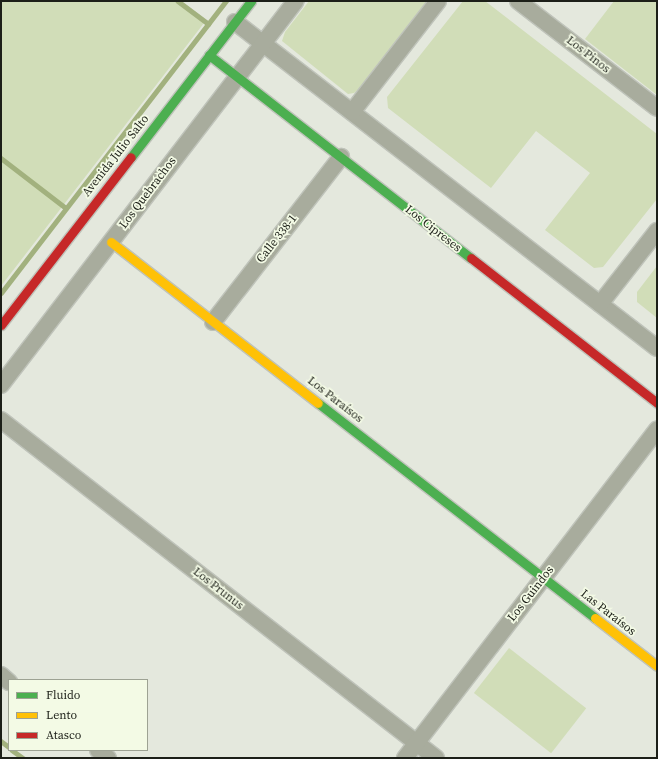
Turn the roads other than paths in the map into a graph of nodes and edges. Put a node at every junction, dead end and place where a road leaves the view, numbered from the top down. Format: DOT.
graph roads {
  1 [pos="251,1"];
  2 [pos="296,1"];
  3 [pos="438,1"];
  4 [pos="518,1"];
  5 [pos="235,22"];
  6 [pos="263,44"];
  7 [pos="209,55"];
  8 [pos="237,77"];
  9 [pos="657,108"];
  10 [pos="352,112"];
  11 [pos="341,157"];
  12 [pos="657,231"];
  13 [pos="111,242"];
  14 [pos="600,304"];
  15 [pos="213,322"];
  16 [pos="1,325"];
  17 [pos="657,348"];
  18 [pos="1,385"];
  19 [pos="657,403"];
  20 [pos="1,420"];
  21 [pos="657,430"];
  22 [pos="543,578"];
  23 [pos="657,666"];
  24 [pos="416,743"];
  25 [pos="99,751"];
  26 [pos="108,758"];
  27 [pos="405,758"];
  28 [pos="436,758"];
  1 -- 5 [label="street, Avenida Julio Salto"];
  2 -- 6 [label="street, Los Quebrachos"];
  3 -- 10 [label="street"];
  4 -- 9 [label="street, Los Pinos"];
  5 -- 6 [label="street"];
  5 -- 7 [label="street, Avenida Julio Salto"];
  6 -- 8 [label="street, Los Quebrachos"];
  6 -- 10 [label="street"];
  7 -- 8 [label="street, Los Cipreses"];
  7 -- 16 [label="street, Avenida Julio Salto"];
  8 -- 11 [label="street, Los Cipreses"];
  8 -- 13 [label="street, Los Quebrachos"];
  10 -- 14 [label="street"];
  11 -- 15 [label="street, Calle 338-1"];
  11 -- 19 [label="street, Los Cipreses"];
  12 -- 14 [label="street"];
  13 -- 15 [label="street, Los Paraísos"];
  13 -- 18 [label="street, Los Quebrachos"];
  14 -- 17 [label="street"];
  15 -- 22 [label="street, Los Paraísos"];
  20 -- 24 [label="street, Los Prunus"];
  21 -- 22 [label="street, Los Guindos"];
  22 -- 23 [label="street, Las Paraísos"];
  22 -- 24 [label="street, Los Guindos"];
  24 -- 27 [label="street, Los Guindos"];
  24 -- 28 [label="street, Los Prunus"];
  25 -- 26 [label="street"];
}
